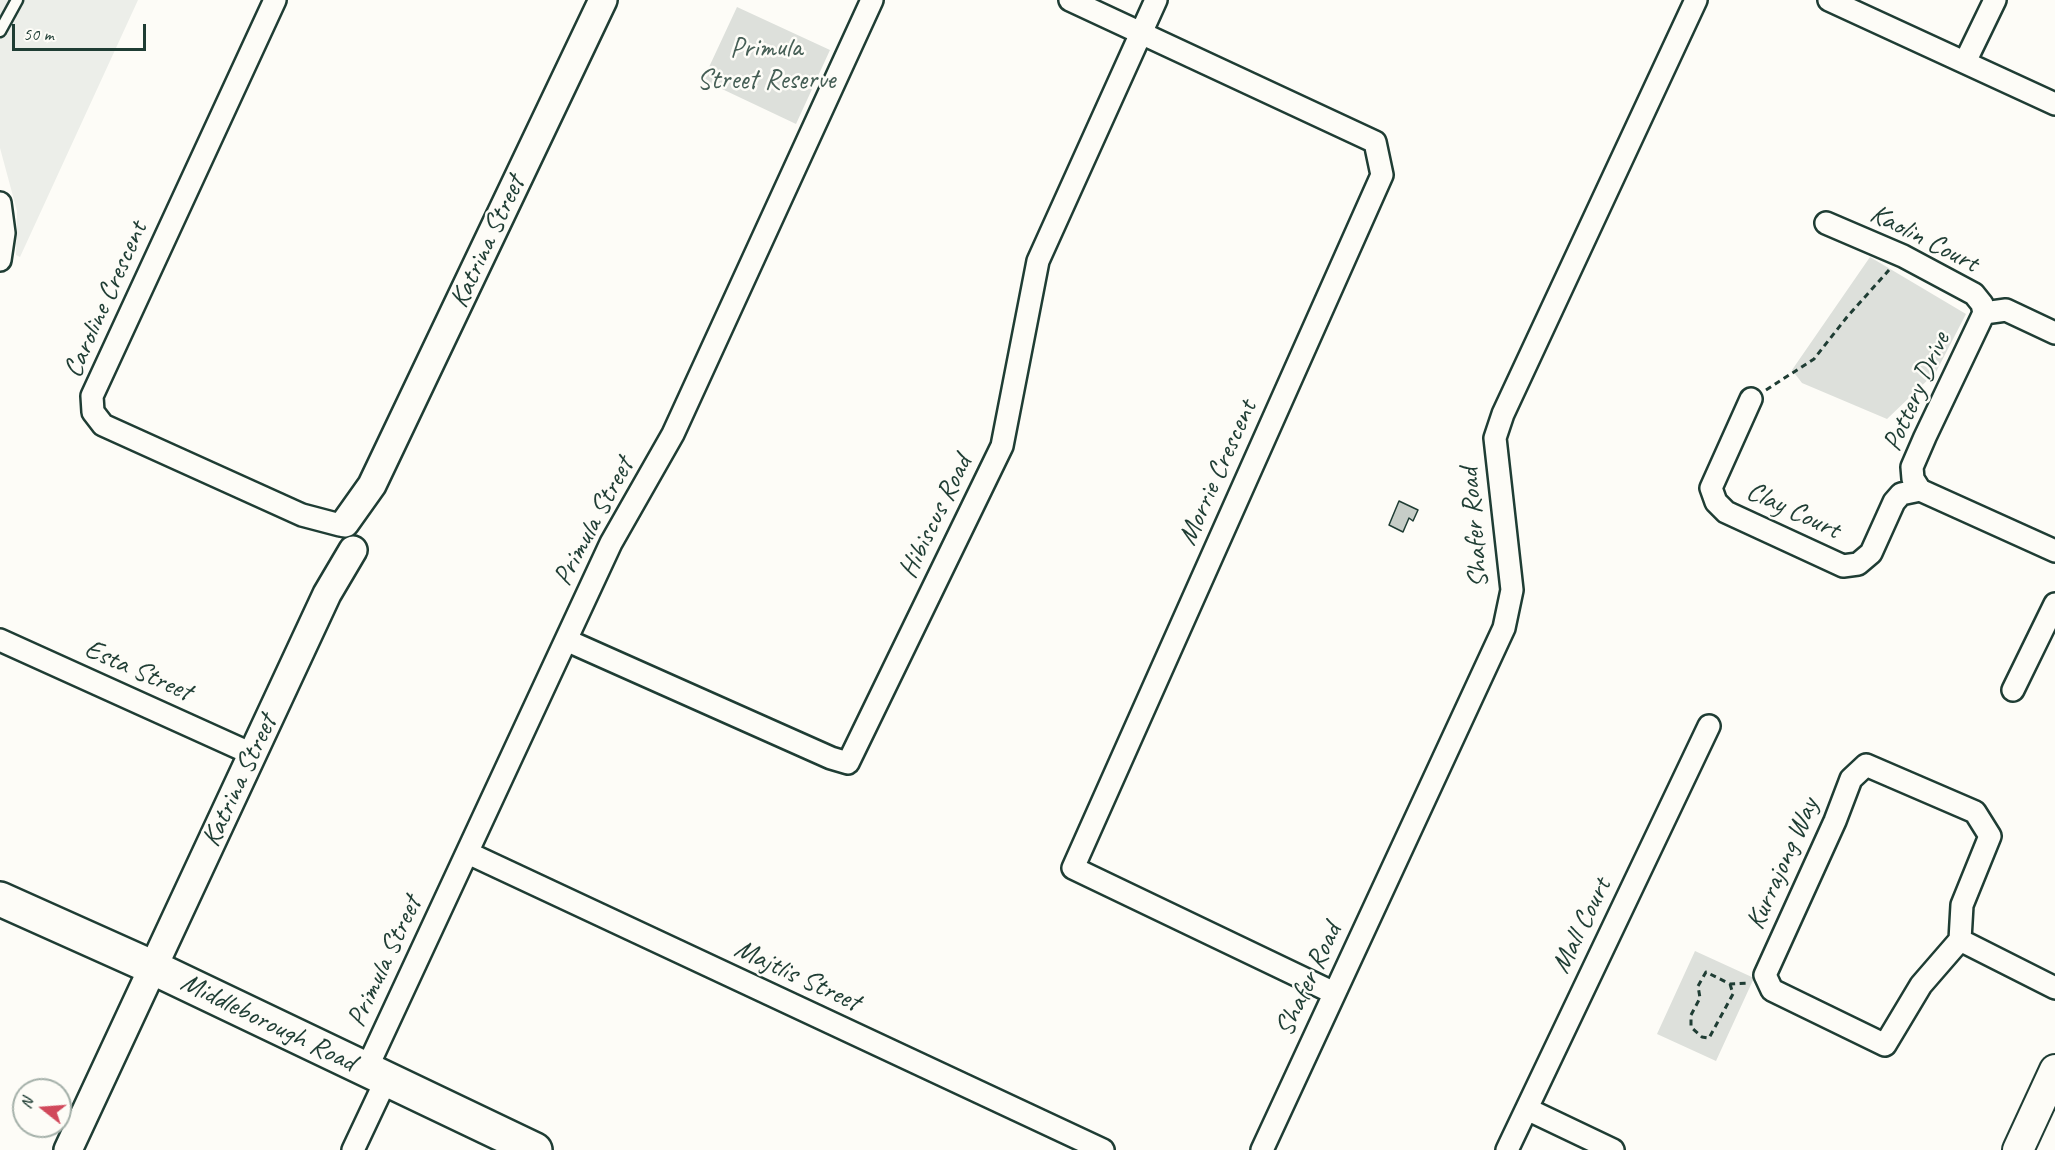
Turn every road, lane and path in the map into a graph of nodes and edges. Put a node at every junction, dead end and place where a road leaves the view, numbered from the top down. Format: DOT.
graph roads {
  1 [pos="17,0"];
  2 [pos="275,0"];
  3 [pos="603,0"];
  4 [pos="872,0"];
  5 [pos="1070,0"];
  6 [pos="1156,0"];
  7 [pos="1696,0"];
  8 [pos="1829,0"];
  9 [pos="1995,0"];
  10 [pos="0,31"];
  11 [pos="1141,32"];
  12 [pos="1965,62"];
  13 [pos="2055,104"];
  14 [pos="0,203"];
  15 [pos="1826,223"];
  16 [pos="1903,256"];
  17 [pos="0,260"];
  18 [pos="1983,313"];
  19 [pos="2055,333"];
  20 [pos="1751,399"];
  21 [pos="1920,490"];
  22 [pos="345,536"];
  23 [pos="2055,551"];
  24 [pos="2055,604"];
  25 [pos="0,640"];
  26 [pos="566,640"];
  27 [pos="2013,690"];
  28 [pos="1709,726"];
  29 [pos="252,754"];
  30 [pos="468,853"];
  31 [pos="0,899"];
  32 [pos="1960,940"];
  33 [pos="154,968"];
  34 [pos="1768,981"];
  35 [pos="1730,984"];
  36 [pos="2055,987"];
  37 [pos="1334,993"];
  38 [pos="2055,1070"];
  39 [pos="376,1075"];
  40 [pos="1527,1109"];
  41 [pos="68,1150"];
  42 [pos="353,1150"];
  43 [pos="534,1150"];
  44 [pos="1103,1150"];
  45 [pos="1262,1150"];
  46 [pos="1507,1150"];
  47 [pos="1612,1150"];
  48 [pos="2018,1150"];
  1 -- 10 [label="lane"];
  2 -- 22 [label="street, Caroline Crescent"];
  3 -- 22 [label="street, Katrina Street"];
  4 -- 26 [label="street, Primula Street"];
  5 -- 11 [label="street, Morrie Crescent"];
  6 -- 11 [label="street, Hibiscus Road"];
  7 -- 37 [label="street, Shafer Road"];
  8 -- 12 [label="street"];
  9 -- 12 [label="street"];
  11 -- 26 [label="street, Hibiscus Road"];
  11 -- 37 [label="street, Morrie Crescent"];
  12 -- 13 [label="street"];
  14 -- 17 [label="street"];
  15 -- 16 [label="street, Kaolin Court"];
  16 -- 18 [label="street, Kaolin Court"];
  16 -- 20 [label="path"];
  18 -- 19 [label="street, Kaolin Court"];
  18 -- 21 [label="street, Pottery Drive"];
  20 -- 21 [label="street, Clay Court"];
  21 -- 23 [label="street, Pottery Drive"];
  22 -- 29 [label="street, Katrina Street"];
  24 -- 27 [label="street"];
  25 -- 29 [label="street, Esta Street"];
  26 -- 30 [label="street, Primula Street"];
  28 -- 40 [label="street, Mall Court"];
  29 -- 33 [label="street, Katrina Street"];
  30 -- 39 [label="street, Primula Street"];
  30 -- 44 [label="street, Majtlis Street"];
  31 -- 33 [label="main road, Middleborough Road"];
  32 -- 34 [label="street"];
  32 -- 34 [label="street, Kurrajong Way"];
  32 -- 36 [label="street"];
  33 -- 39 [label="main road, Middleborough Road"];
  33 -- 41 [label="street, Katrina Street"];
  34 -- 35 [label="path"];
  35 -- 35 [label="path"];
  37 -- 45 [label="street, Shafer Road"];
  38 -- 48 [label="main road"];
  39 -- 42 [label="street, Primula Street"];
  39 -- 43 [label="main road, Middleborough Road"];
  40 -- 46 [label="street, Mall Court"];
  40 -- 47 [label="street"];
}
